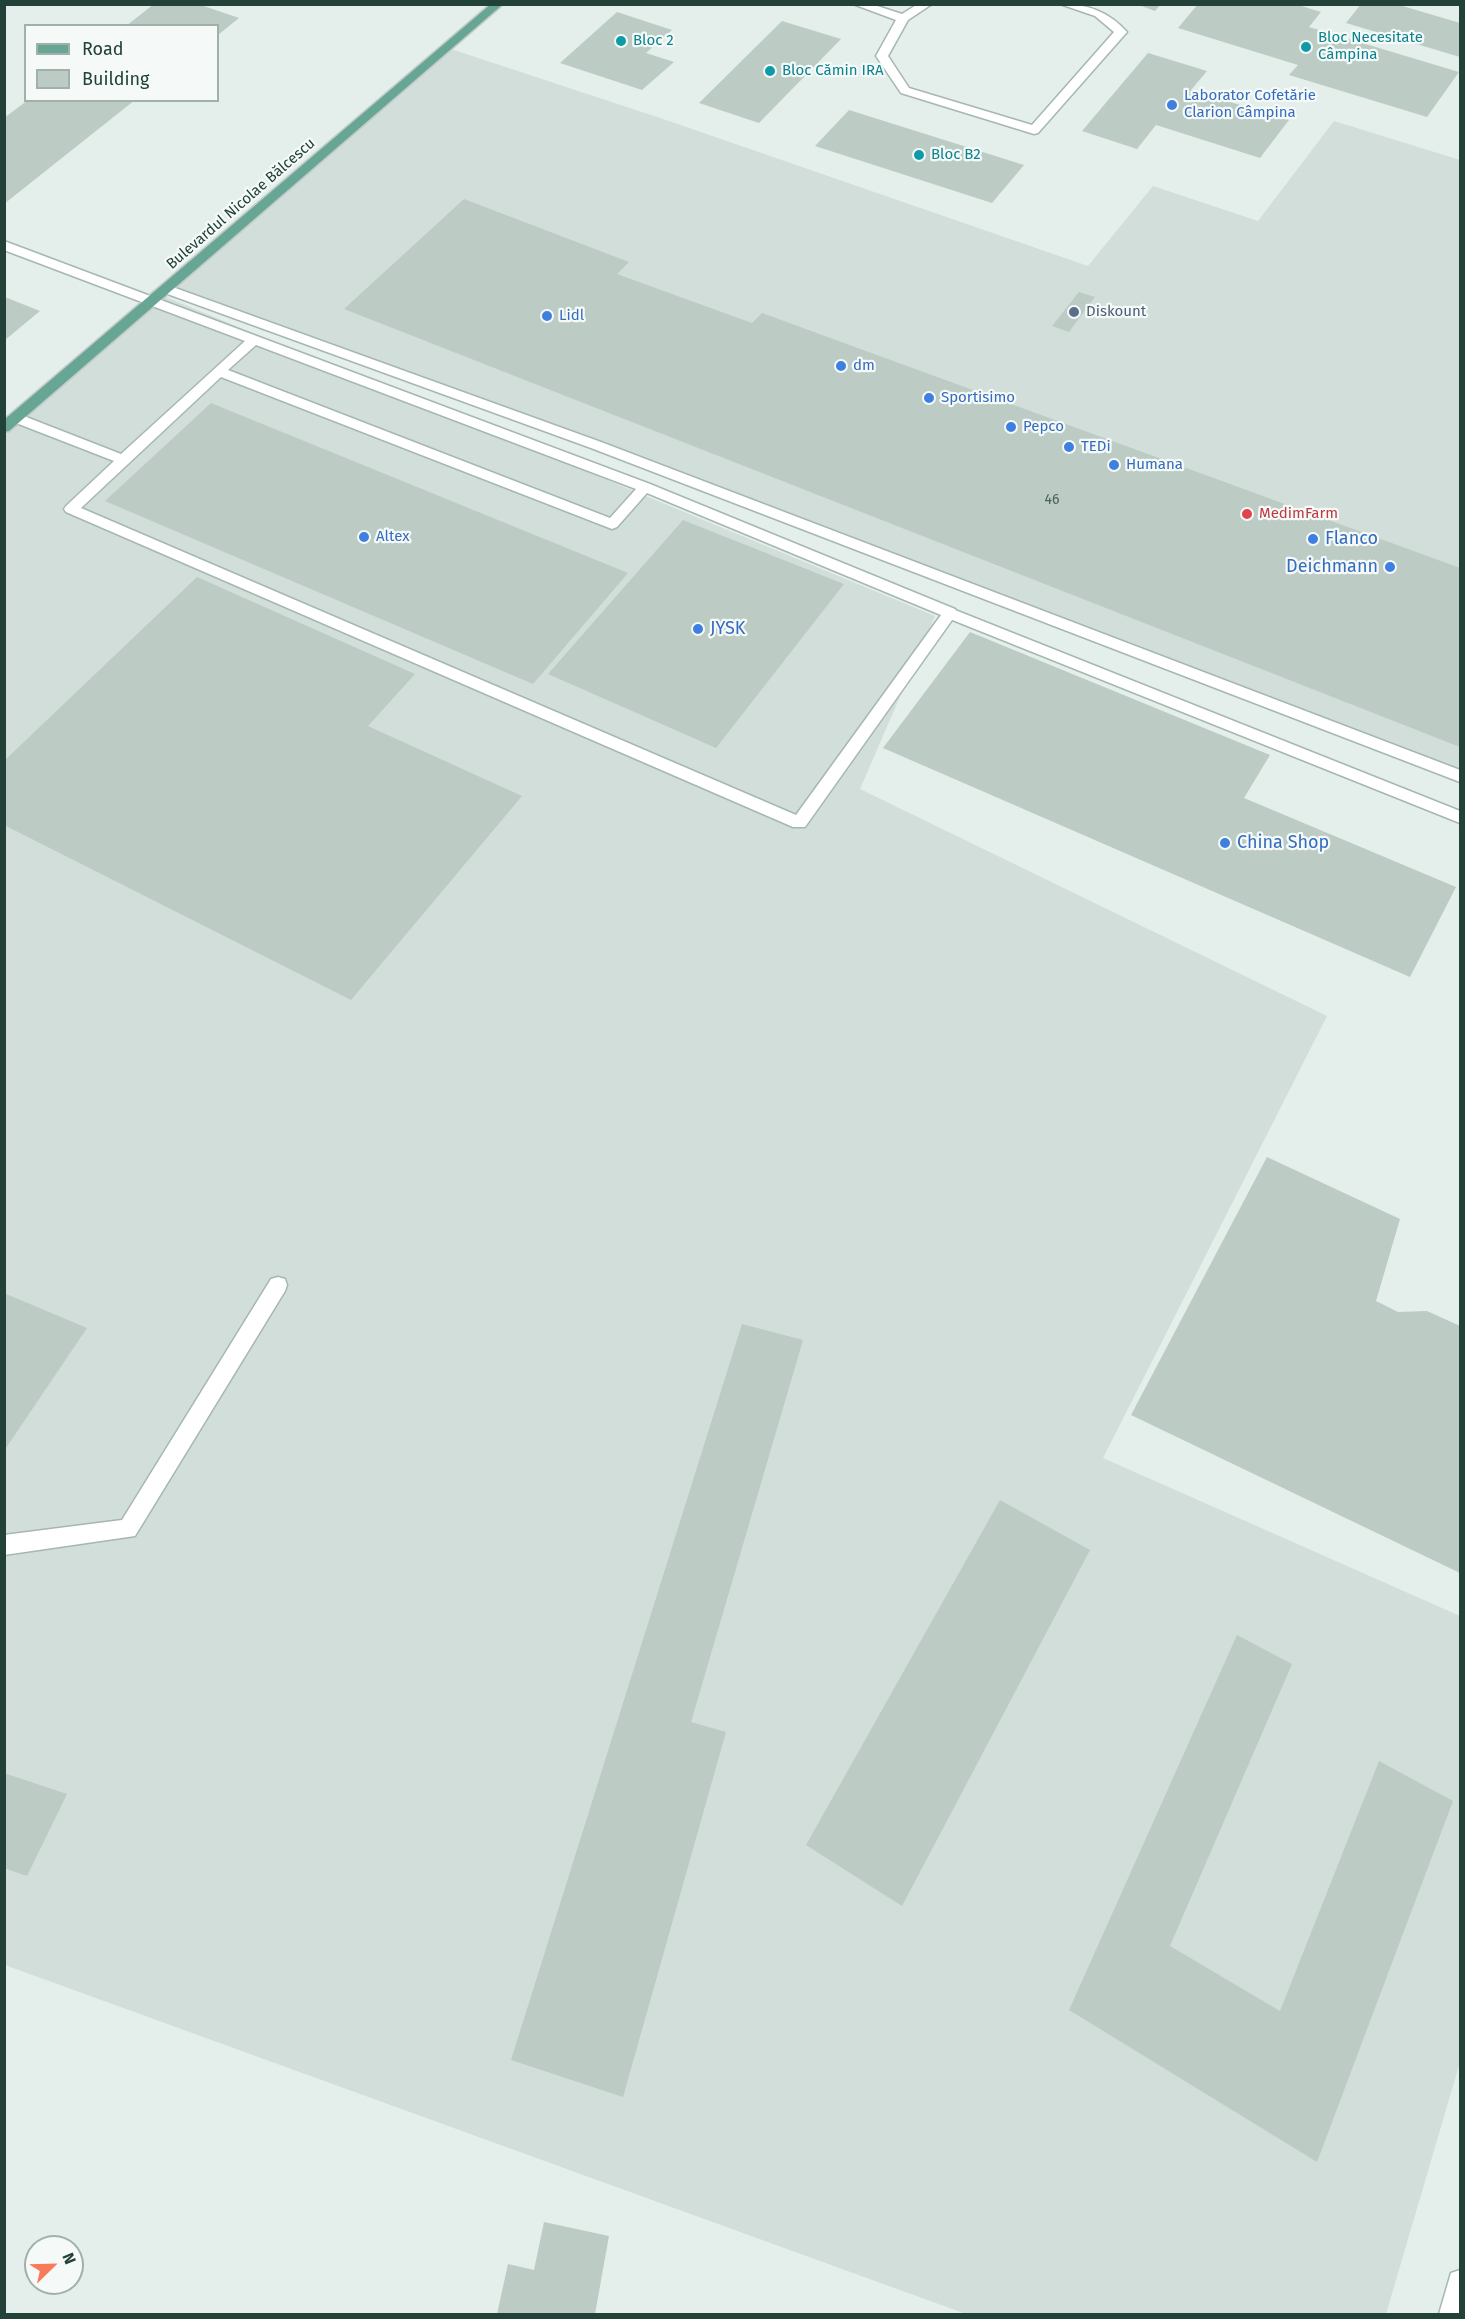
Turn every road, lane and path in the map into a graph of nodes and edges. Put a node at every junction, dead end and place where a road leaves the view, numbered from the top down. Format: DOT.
graph roads {
  1 [pos="498,4"];
  2 [pos="858,4"];
  3 [pos="927,4"];
  4 [pos="1065,4"];
  5 [pos="903,18"];
  6 [pos="4,244"];
  7 [pos="167,289"];
  8 [pos="155,300"];
  9 [pos="255,339"];
  10 [pos="219,371"];
  11 [pos="16,418"];
  12 [pos="4,428"];
  13 [pos="123,460"];
  14 [pos="645,487"];
  15 [pos="950,613"];
  16 [pos="1461,776"];
  17 [pos="1461,818"];
  18 [pos="278,1285"];
  19 [pos="4,1545"];
  20 [pos="1461,2282"];
  21 [pos="1451,2314"];
  1 -- 7 [label="main road, Bulevardul Nicolae Bălcescu"];
  2 -- 5 [label="street"];
  3 -- 5 [label="street"];
  4 -- 5 [label="street"];
  6 -- 8 [label="street"];
  7 -- 8 [label="main road, Bulevardul Nicolae Bălcescu"];
  7 -- 16 [label="street"];
  8 -- 9 [label="street"];
  8 -- 11 [label="main road, Bulevardul Nicolae Bălcescu"];
  9 -- 10 [label="street"];
  9 -- 14 [label="street"];
  10 -- 13 [label="street"];
  10 -- 14 [label="street"];
  11 -- 12 [label="main road, Bulevardul Nicolae Bălcescu"];
  11 -- 13 [label="street"];
  13 -- 15 [label="street"];
  14 -- 15 [label="street"];
  15 -- 17 [label="street"];
  18 -- 19 [label="street"];
  20 -- 21 [label="street"];
}
